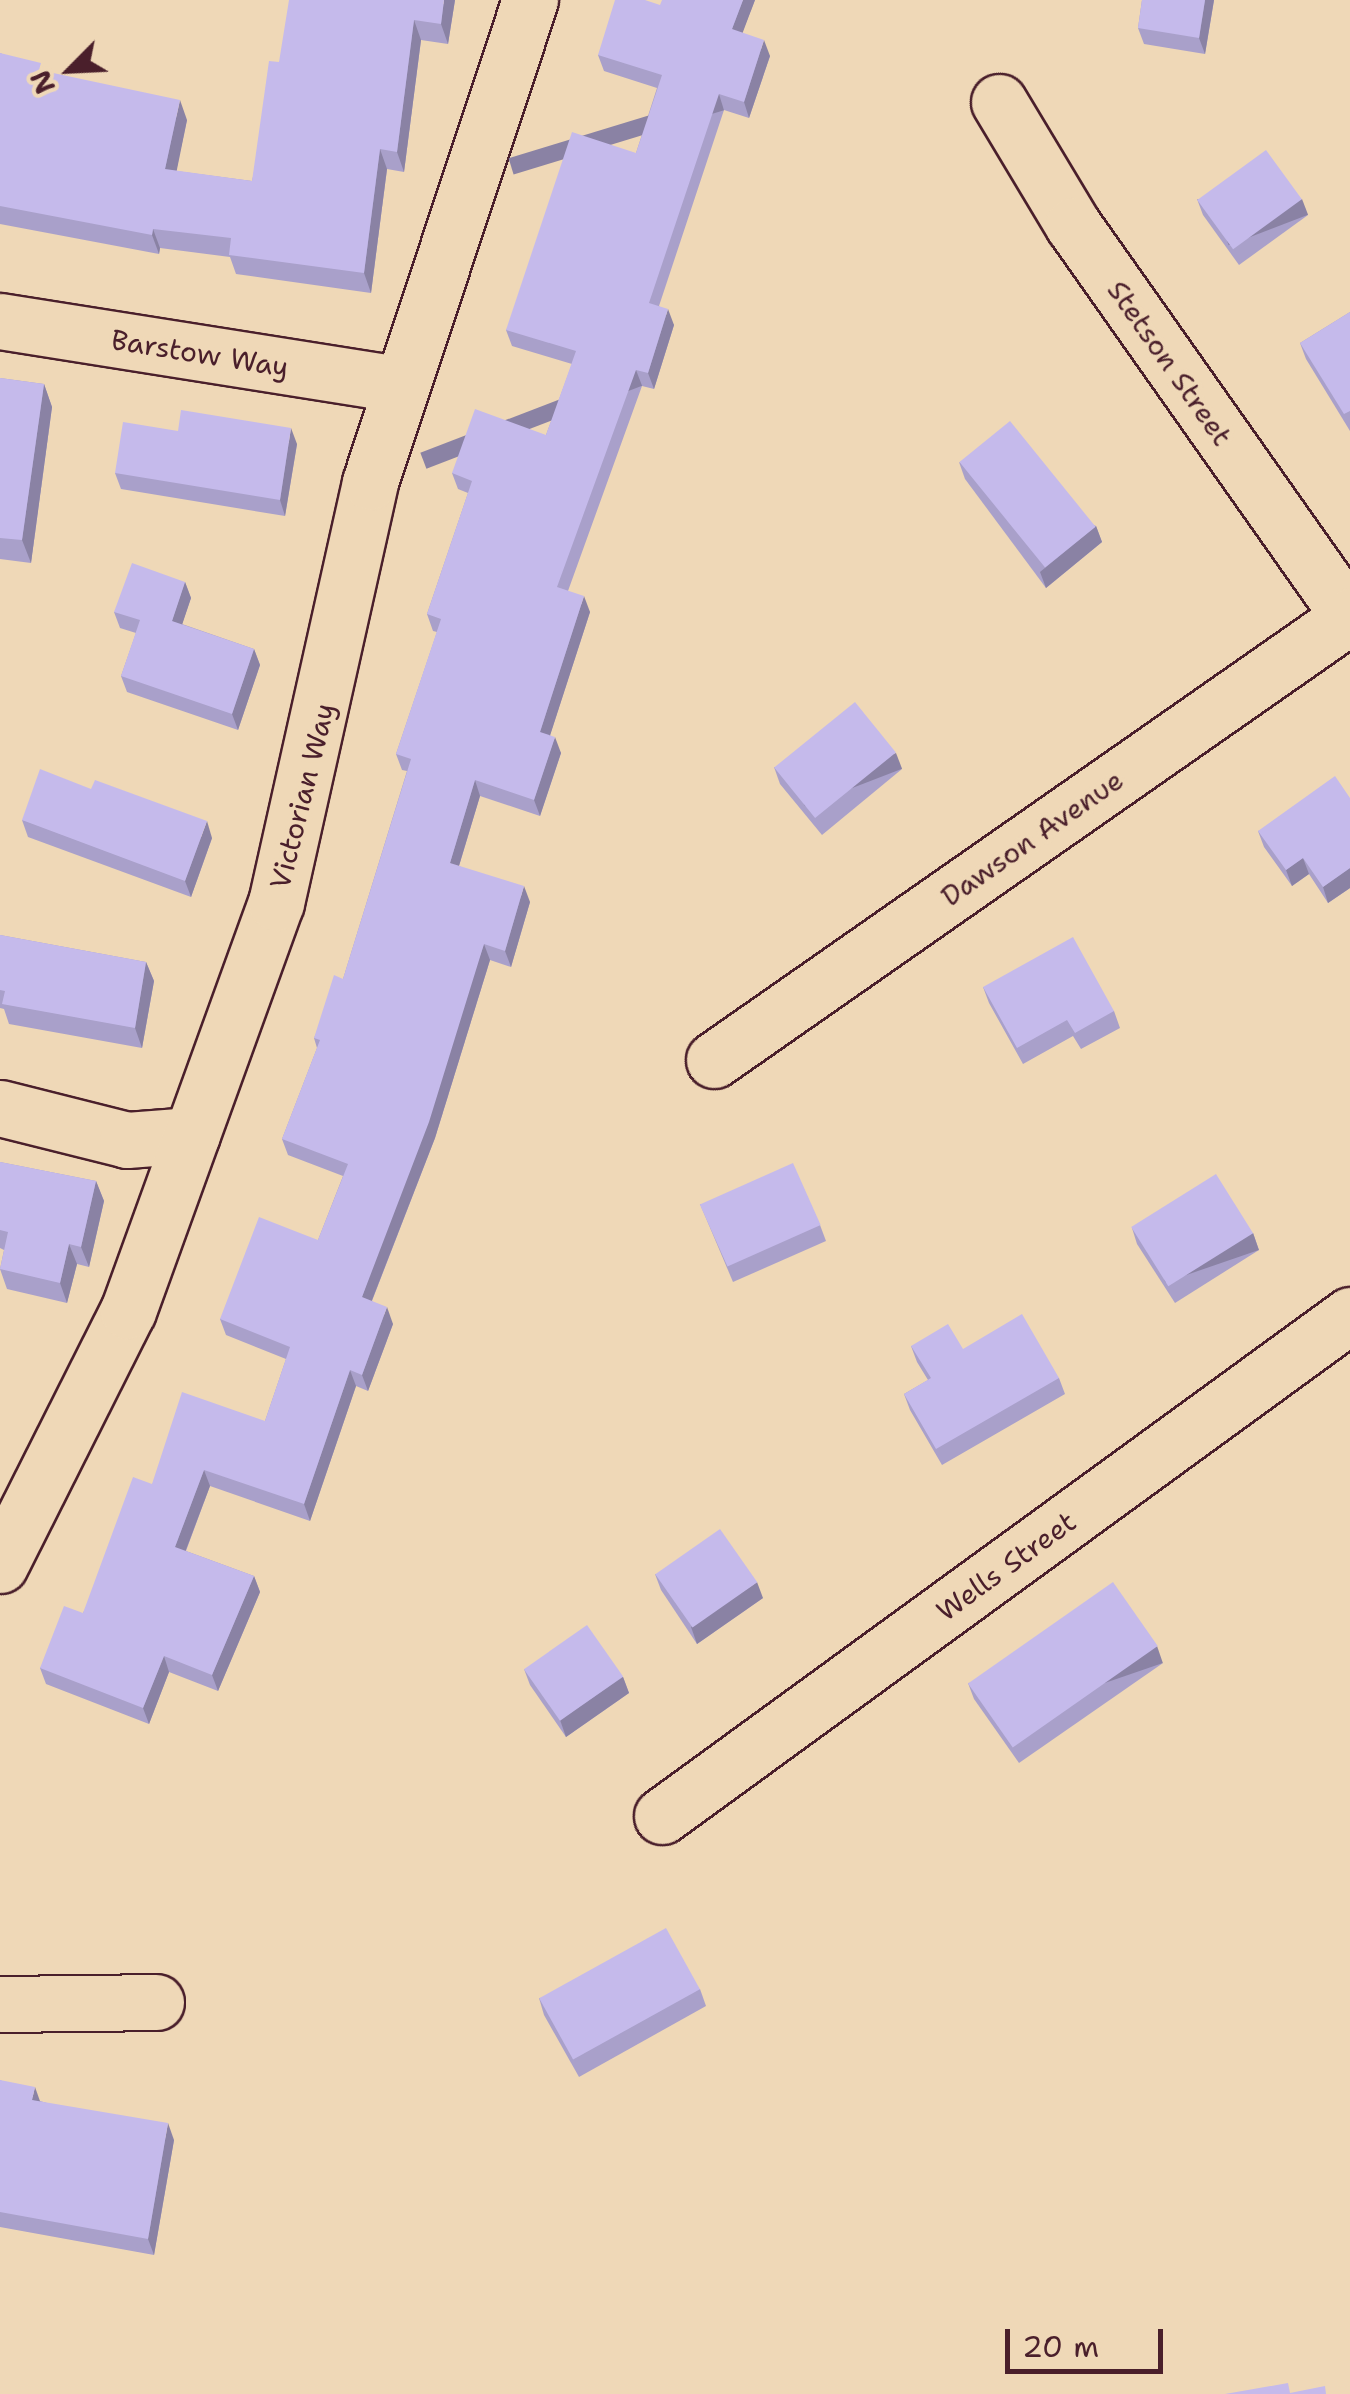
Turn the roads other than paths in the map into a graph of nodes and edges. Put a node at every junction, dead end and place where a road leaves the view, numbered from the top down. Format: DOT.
graph roads {
  1 [pos="530,0"];
  2 [pos="999,102"];
  3 [pos="0,321"];
  4 [pos="400,384"];
  5 [pos="1350,617"];
  6 [pos="714,1060"];
  7 [pos="0,1108"];
  8 [pos="192,1136"];
  9 [pos="1350,1315"];
  10 [pos="0,1564"];
  11 [pos="662,1816"];
  12 [pos="156,2002"];
  13 [pos="0,2004"];
  1 -- 4 [label="street, Victorian Way"];
  2 -- 5 [label="street, Stetson Street"];
  3 -- 4 [label="street, Barstow Way"];
  4 -- 8 [label="street, Victorian Way"];
  5 -- 6 [label="street, Dawson Avenue"];
  7 -- 8 [label="street"];
  8 -- 10 [label="street, Victorian Way"];
  9 -- 11 [label="street, Wells Street"];
  12 -- 13 [label="street"];
}
